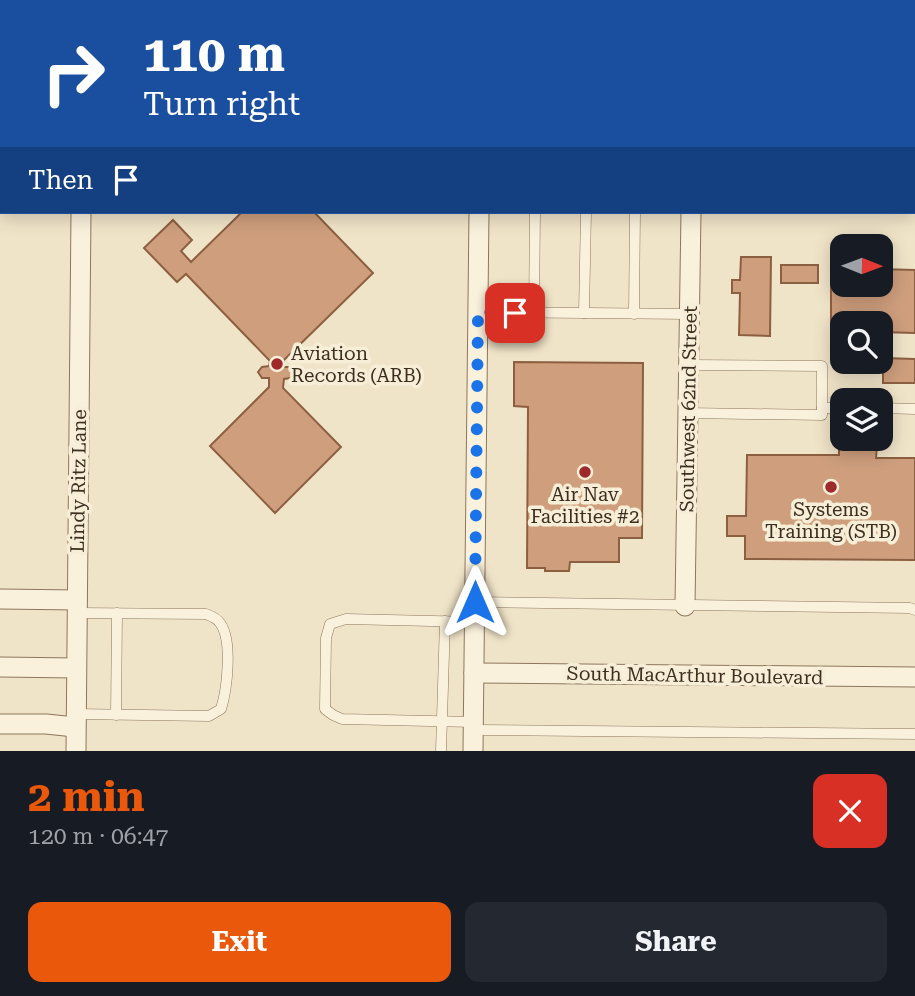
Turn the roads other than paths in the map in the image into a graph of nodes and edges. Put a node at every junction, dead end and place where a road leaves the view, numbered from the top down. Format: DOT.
graph roads {
  1 [pos="81,214"];
  2 [pos="479,214"];
  3 [pos="535,214"];
  4 [pos="586,214"];
  5 [pos="635,214"];
  6 [pos="691,214"];
  7 [pos="478,312"];
  8 [pos="534,313"];
  9 [pos="584,313"];
  10 [pos="634,314"];
  11 [pos="690,314"];
  12 [pos="688,365"];
  13 [pos="822,408"];
  14 [pos="830,408"];
  15 [pos="893,408"];
  16 [pos="915,409"];
  17 [pos="688,413"];
  18 [pos="0,599"];
  19 [pos="76,606"];
  20 [pos="685,606"];
  21 [pos="913,609"];
  22 [pos="475,612"];
  23 [pos="117,613"];
  24 [pos="445,621"];
  25 [pos="0,667"];
  26 [pos="76,668"];
  27 [pos="474,673"];
  28 [pos="915,677"];
  29 [pos="116,715"];
  30 [pos="75,721"];
  31 [pos="444,721"];
  32 [pos="0,724"];
  33 [pos="474,726"];
  34 [pos="915,734"];
  35 [pos="76,751"];
  36 [pos="442,751"];
  37 [pos="473,751"];
  1 -- 19 [label="street, Lindy Ritz Lane"];
  2 -- 7 [label="street"];
  3 -- 8 [label="lane"];
  4 -- 9 [label="lane"];
  5 -- 10 [label="lane"];
  6 -- 11 [label="street, Southwest 62nd Street"];
  7 -- 8 [label="lane"];
  7 -- 22 [label="street"];
  8 -- 9 [label="lane"];
  9 -- 10 [label="lane"];
  10 -- 11 [label="lane"];
  11 -- 12 [label="street, Southwest 62nd Street"];
  12 -- 13 [label="lane"];
  12 -- 17 [label="street, Southwest 62nd Street"];
  13 -- 14 [label="lane"];
  13 -- 17 [label="lane"];
  15 -- 16 [label="lane"];
  17 -- 20 [label="street, Southwest 62nd Street"];
  18 -- 19 [label="street"];
  19 -- 23 [label="lane"];
  19 -- 26 [label="street, Lindy Ritz Lane"];
  20 -- 21 [label="lane"];
  20 -- 22 [label="lane"];
  22 -- 24 [label="lane"];
  22 -- 27 [label="street"];
  23 -- 29 [label="lane"];
  23 -- 29 [label="lane"];
  24 -- 31 [label="lane"];
  24 -- 31 [label="lane"];
  25 -- 26 [label="street"];
  26 -- 30 [label="street, Lindy Ritz Lane"];
  27 -- 28 [label="street, South MacArthur Boulevard"];
  27 -- 33 [label="street"];
  29 -- 30 [label="lane"];
  30 -- 32 [label="street"];
  30 -- 35 [label="street, Lindy Ritz Lane"];
  31 -- 33 [label="lane"];
  31 -- 36 [label="lane"];
  33 -- 34 [label="lane"];
  33 -- 37 [label="street"];
}
